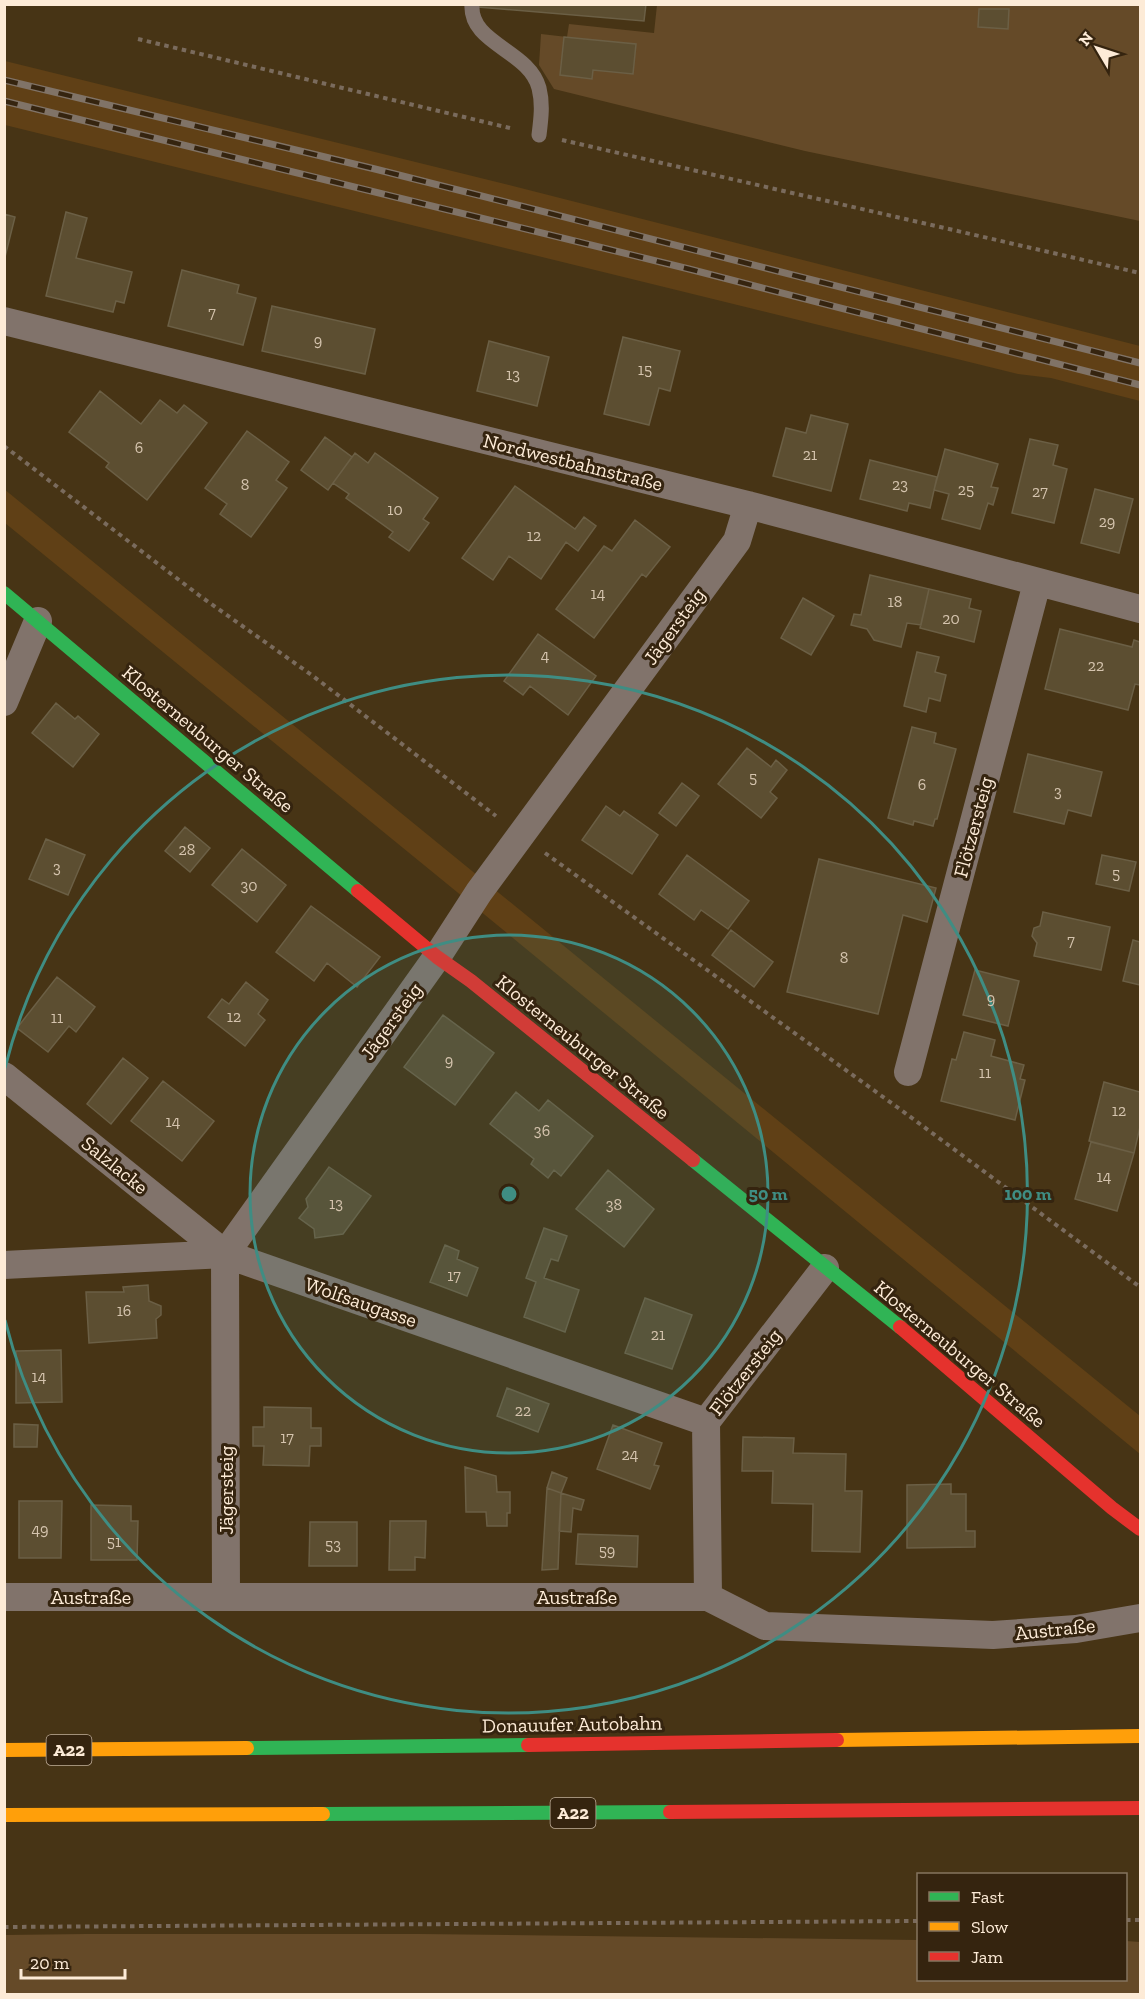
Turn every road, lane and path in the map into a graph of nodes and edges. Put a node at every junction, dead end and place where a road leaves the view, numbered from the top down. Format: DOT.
graph roads {
  1 [pos="472,4"];
  2 [pos="138,39"];
  3 [pos="539,135"];
  4 [pos="1140,273"];
  5 [pos="4,321"];
  6 [pos="4,446"];
  7 [pos="748,505"];
  8 [pos="1037,583"];
  9 [pos="4,593"];
  10 [pos="1140,609"];
  11 [pos="38,621"];
  12 [pos="4,702"];
  13 [pos="521,836"];
  14 [pos="437,957"];
  15 [pos="908,1072"];
  16 [pos="4,1076"];
  17 [pos="225,1254"];
  18 [pos="4,1264"];
  19 [pos="825,1268"];
  20 [pos="1140,1287"];
  21 [pos="706,1422"];
  22 [pos="1140,1529"];
  23 [pos="708,1597"];
  24 [pos="4,1598"];
  25 [pos="226,1598"];
  26 [pos="1140,1617"];
  27 [pos="1140,1736"];
  28 [pos="4,1750"];
  29 [pos="1140,1808"];
  30 [pos="4,1815"];
  31 [pos="917,1921"];
  32 [pos="4,1927"];
  1 -- 3 [label="lane"];
  2 -- 3 [label="path"];
  3 -- 4 [label="path"];
  5 -- 7 [label="street, Nordwestbahnstraße"];
  6 -- 13 [label="path"];
  7 -- 8 [label="street, Nordwestbahnstraße"];
  7 -- 13 [label="street, Jägersteig"];
  8 -- 10 [label="street, Nordwestbahnstraße"];
  8 -- 15 [label="street, Flötzersteig"];
  9 -- 11 [label="main road, Klosterneuburger Straße"];
  11 -- 12 [label="street"];
  11 -- 14 [label="main road, Klosterneuburger Straße"];
  13 -- 14 [label="street, Jägersteig"];
  13 -- 20 [label="path"];
  14 -- 17 [label="street, Jägersteig"];
  14 -- 19 [label="main road, Klosterneuburger Straße"];
  16 -- 17 [label="street, Salzlacke"];
  17 -- 18 [label="street, Wolfsaugasse"];
  17 -- 21 [label="street, Wolfsaugasse"];
  17 -- 25 [label="street, Jägersteig"];
  19 -- 21 [label="street, Flötzersteig"];
  19 -- 22 [label="main road, Klosterneuburger Straße"];
  21 -- 23 [label="street, Flötzersteig"];
  23 -- 25 [label="street, Austraße"];
  23 -- 26 [label="street, Austraße"];
  24 -- 25 [label="street, Austraße"];
  27 -- 28 [label="main road, Donauufer Autobahn / A22"];
  29 -- 30 [label="main road, A22"];
  31 -- 32 [label="path"];
}
